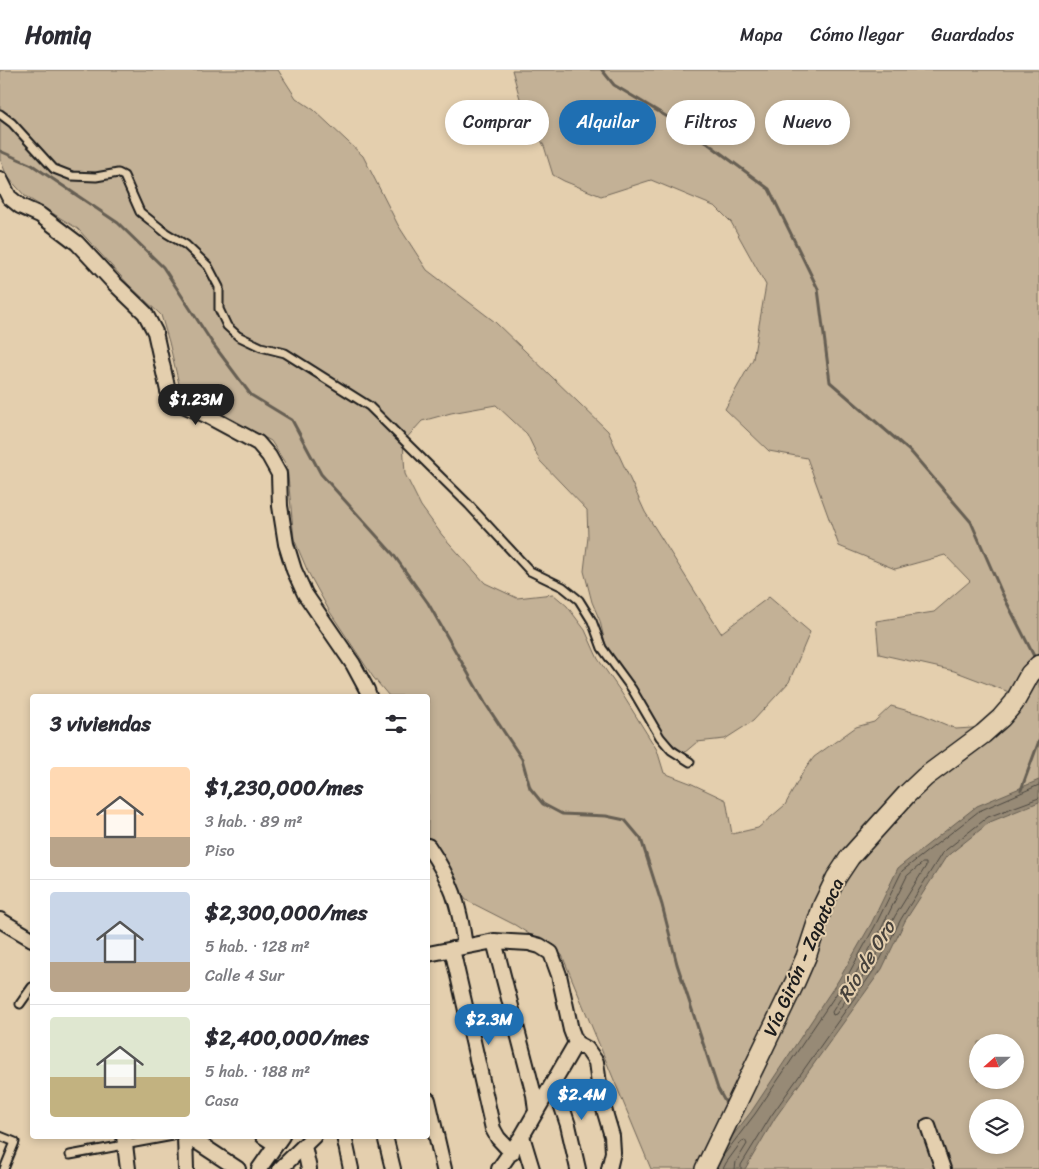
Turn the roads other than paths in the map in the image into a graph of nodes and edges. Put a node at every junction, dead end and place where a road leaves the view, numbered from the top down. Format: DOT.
graph roads {
  1 [pos="0,114"];
  2 [pos="0,179"];
  3 [pos="1035,669"];
  4 [pos="368,694"];
  5 [pos="690,762"];
  6 [pos="430,849"];
  7 [pos="4,926"];
  8 [pos="30,939"];
  9 [pos="494,941"];
  10 [pos="459,948"];
  11 [pos="430,954"];
  12 [pos="30,990"];
  13 [pos="20,1004"];
  14 [pos="576,1044"];
  15 [pos="554,1083"];
  16 [pos="430,1109"];
  17 [pos="536,1111"];
  18 [pos="928,1126"];
  19 [pos="0,1136"];
  20 [pos="522,1136"];
  21 [pos="144,1139"];
  22 [pos="186,1139"];
  23 [pos="191,1139"];
  24 [pos="345,1139"];
  25 [pos="386,1139"];
  26 [pos="279,1140"];
  27 [pos="125,1141"];
  28 [pos="309,1141"];
  29 [pos="70,1155"];
  30 [pos="506,1163"];
  31 [pos="4,1169"];
  32 [pos="128,1169"];
  33 [pos="186,1169"];
  34 [pos="238,1169"];
  35 [pos="259,1169"];
  36 [pos="280,1169"];
  37 [pos="309,1169"];
  38 [pos="351,1169"];
  39 [pos="393,1169"];
  40 [pos="444,1169"];
  41 [pos="532,1169"];
  42 [pos="578,1169"];
  43 [pos="609,1169"];
  44 [pos="705,1169"];
  45 [pos="943,1169"];
  1 -- 5 [label="lane"];
  2 -- 4 [label="street"];
  3 -- 44 [label="main road, Vía Girón - Zapatoca"];
  6 -- 10 [label="street"];
  7 -- 8 [label="street"];
  9 -- 10 [label="street"];
  9 -- 14 [label="street"];
  9 -- 17 [label="street"];
  10 -- 11 [label="street"];
  10 -- 30 [label="street"];
  12 -- 13 [label="lane"];
  14 -- 15 [label="street"];
  14 -- 43 [label="street"];
  15 -- 17 [label="street"];
  15 -- 42 [label="street"];
  16 -- 40 [label="street"];
  17 -- 20 [label="street"];
  18 -- 45 [label="street"];
  19 -- 31 [label="lane"];
  20 -- 30 [label="street"];
  20 -- 41 [label="street"];
  21 -- 27 [label="lane"];
  22 -- 33 [label="street"];
  23 -- 34 [label="street"];
  24 -- 38 [label="street"];
  25 -- 39 [label="street"];
  26 -- 35 [label="street"];
  27 -- 29 [label="lane"];
  27 -- 32 [label="street"];
  28 -- 36 [label="street"];
  28 -- 37 [label="street"];
}
